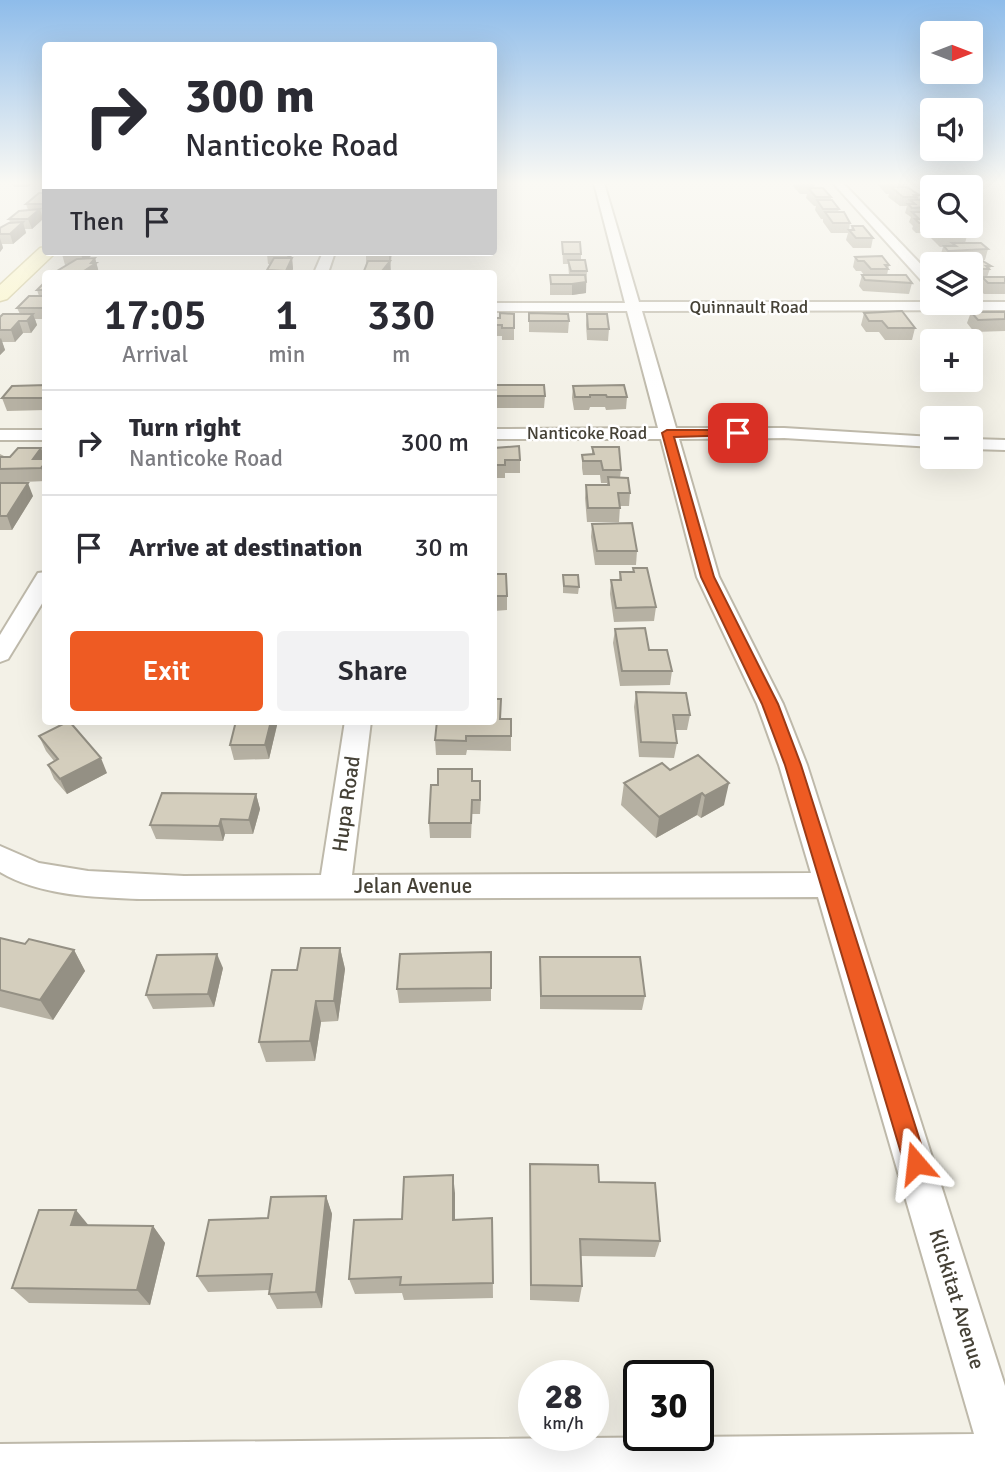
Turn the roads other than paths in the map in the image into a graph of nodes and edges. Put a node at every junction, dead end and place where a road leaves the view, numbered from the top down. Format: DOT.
graph roads {
  1 [pos="617,252"];
  2 [pos="902,252"];
  3 [pos="42,256"];
  4 [pos="920,271"];
  5 [pos="0,295"];
  6 [pos="920,304"];
  7 [pos="983,305"];
  8 [pos="1005,306"];
  9 [pos="497,307"];
  10 [pos="632,307"];
  11 [pos="667,433"];
  12 [pos="497,434"];
  13 [pos="0,435"];
  14 [pos="42,435"];
  15 [pos="920,441"];
  16 [pos="988,444"];
  17 [pos="1005,467"];
  18 [pos="42,585"];
  19 [pos="0,654"];
  20 [pos="357,725"];
  21 [pos="0,858"];
  22 [pos="830,885"];
  23 [pos="335,886"];
  24 [pos="1005,1458"];
  25 [pos="0,1467"];
  1 -- 10 [label="street, Klickitat Avenue"];
  2 -- 4 [label="street"];
  3 -- 5 [label="street"];
  6 -- 10 [label="street, Quinnault Road"];
  7 -- 8 [label="street, Quinnault Road"];
  9 -- 10 [label="street, Quinnault Road"];
  10 -- 11 [label="street, Klickitat Avenue"];
  11 -- 12 [label="street, Nanticoke Road"];
  11 -- 15 [label="street, Nanticoke Road"];
  11 -- 22 [label="street, Klickitat Avenue"];
  13 -- 14 [label="street"];
  16 -- 17 [label="street"];
  18 -- 19 [label="street"];
  20 -- 23 [label="street, Hupa Road"];
  21 -- 23 [label="street, Jelan Avenue"];
  22 -- 23 [label="street, Jelan Avenue"];
  22 -- 24 [label="street, Klickitat Avenue"];
  24 -- 25 [label="street"];
}
